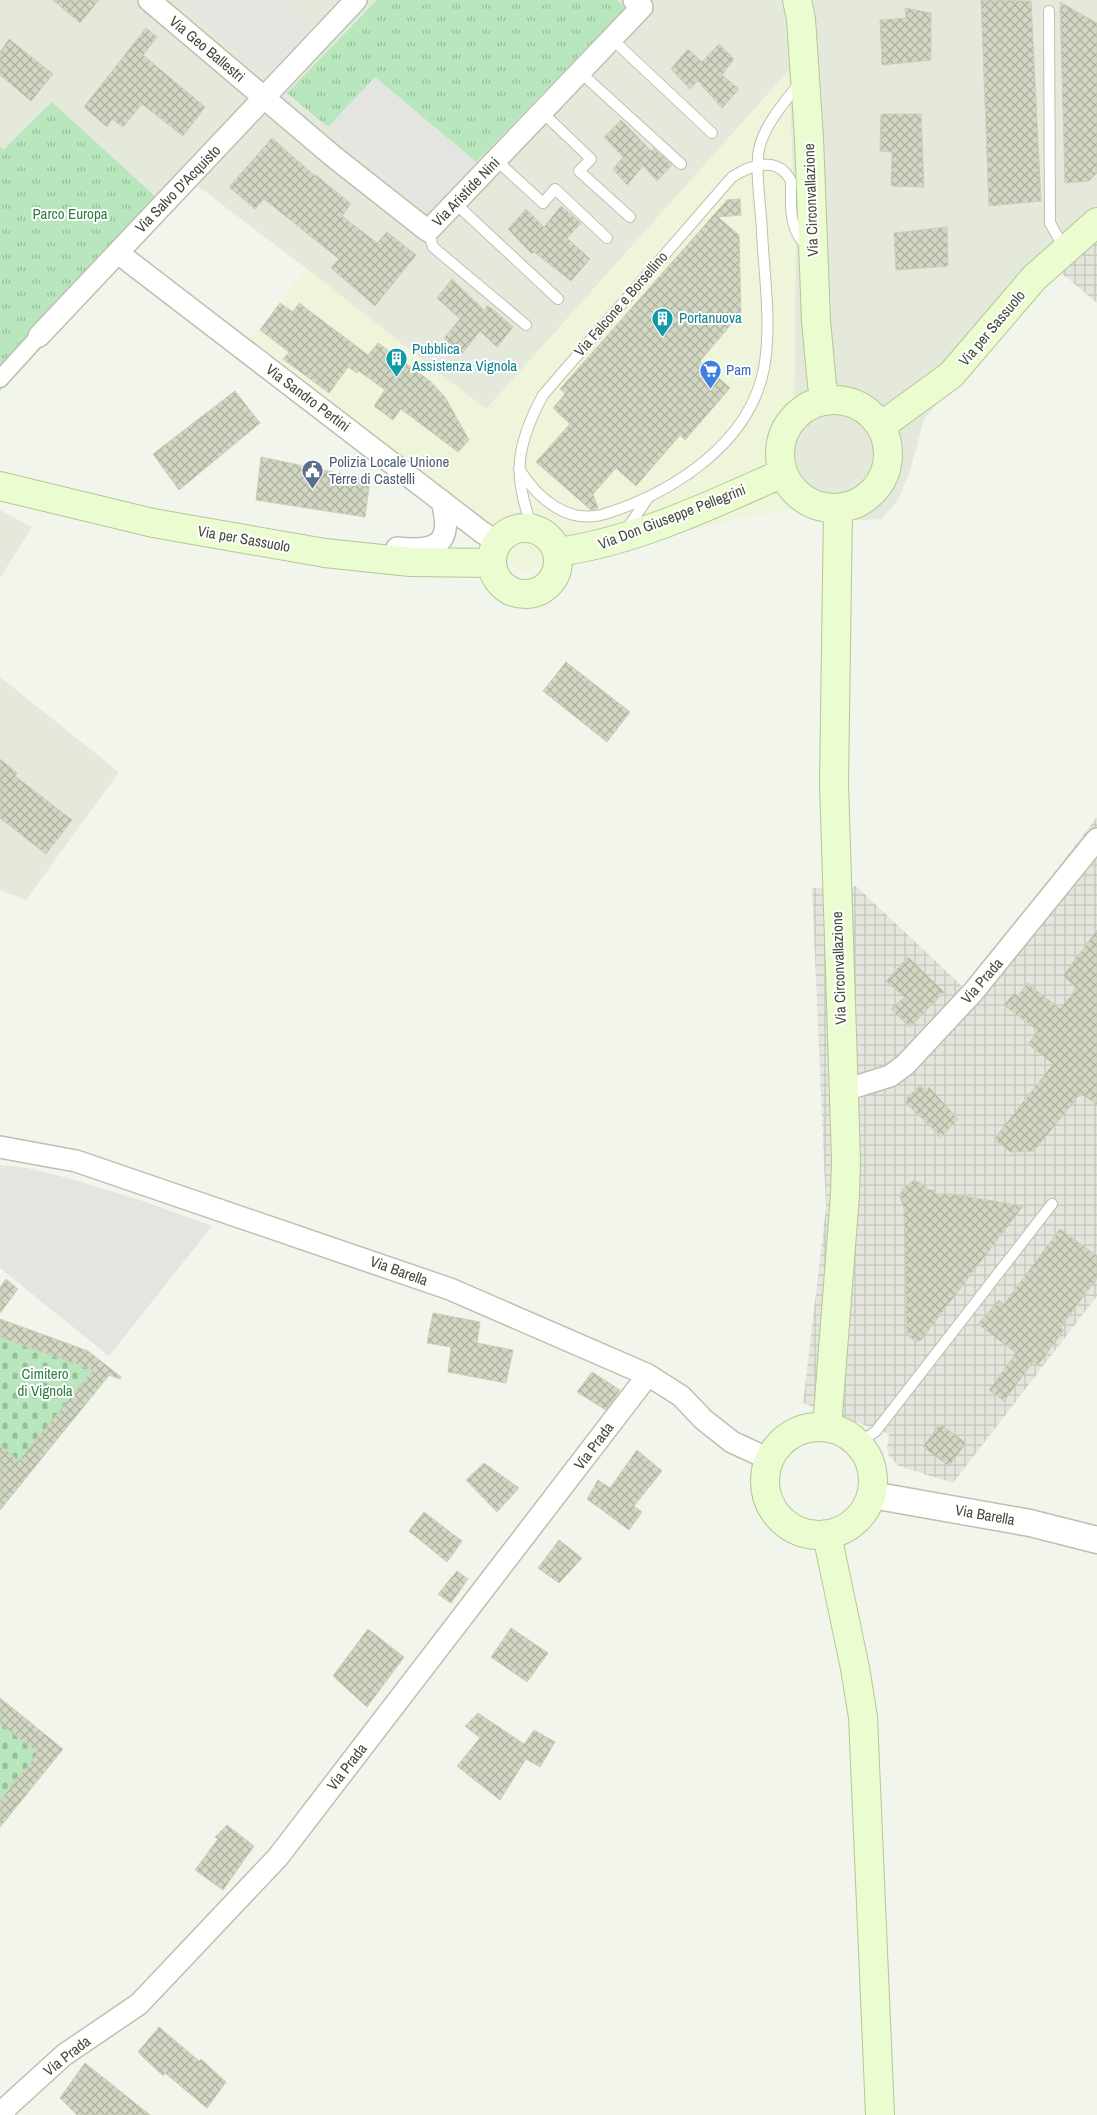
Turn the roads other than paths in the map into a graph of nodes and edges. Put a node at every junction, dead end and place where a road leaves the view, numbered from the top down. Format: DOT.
graph roads {
  1 [pos="149,0"];
  2 [pos="356,0"];
  3 [pos="634,0"];
  4 [pos="797,0"];
  5 [pos="1049,12"];
  6 [pos="612,39"];
  7 [pos="580,72"];
  8 [pos="805,76"];
  9 [pos="264,99"];
  10 [pos="542,112"];
  11 [pos="712,133"];
  12 [pos="496,160"];
  13 [pos="680,164"];
  14 [pos="758,164"];
  15 [pos="455,204"];
  16 [pos="630,217"];
  17 [pos="1097,222"];
  18 [pos="428,231"];
  19 [pos="607,238"];
  20 [pos="1065,249"];
  21 [pos="813,251"];
  22 [pos="118,253"];
  23 [pos="558,298"];
  24 [pos="526,325"];
  25 [pos="40,336"];
  26 [pos="0,379"];
  27 [pos="826,401"];
  28 [pos="881,426"];
  29 [pos="519,469"];
  30 [pos="783,473"];
  31 [pos="0,486"];
  32 [pos="648,498"];
  33 [pos="442,501"];
  34 [pos="838,509"];
  35 [pos="534,529"];
  36 [pos="622,537"];
  37 [pos="495,552"];
  38 [pos="558,552"];
  39 [pos="348,556"];
  40 [pos="1097,839"];
  41 [pos="842,1091"];
  42 [pos="0,1147"];
  43 [pos="1052,1204"];
  44 [pos="648,1375"];
  45 [pos="826,1427"];
  46 [pos="859,1443"];
  47 [pos="769,1459"];
  48 [pos="872,1495"];
  49 [pos="827,1535"];
  50 [pos="1097,1540"];
  51 [pos="2,2115"];
  52 [pos="880,2115"];
  1 -- 9 [label="street, Via Geo Ballestri"];
  2 -- 9 [label="street, Via Salvo D'Acquisto"];
  3 -- 6 [label="street, Via Aristide Nini"];
  4 -- 8 [label="main road, Via Circonvallazione"];
  5 -- 20 [label="lane"];
  6 -- 7 [label="street, Via Aristide Nini"];
  6 -- 11 [label="lane"];
  7 -- 10 [label="street, Via Aristide Nini"];
  7 -- 13 [label="lane"];
  8 -- 14 [label="lane"];
  8 -- 21 [label="main road, Via Circonvallazione"];
  9 -- 18 [label="street, Via Aristide Nini"];
  9 -- 22 [label="street, Via Salvo D'Acquisto"];
  10 -- 12 [label="street, Via Aristide Nini"];
  10 -- 16 [label="lane"];
  12 -- 15 [label="street, Via Aristide Nini"];
  12 -- 19 [label="lane"];
  14 -- 21 [label="lane"];
  14 -- 29 [label="lane, Via Falcone e Borsellino"];
  14 -- 32 [label="lane"];
  15 -- 18 [label="street, Via Aristide Nini"];
  15 -- 23 [label="lane"];
  17 -- 20 [label="main road, Via per Sassuolo"];
  18 -- 24 [label="lane"];
  20 -- 28 [label="main road, Via per Sassuolo"];
  21 -- 27 [label="main road, Via Circonvallazione"];
  22 -- 25 [label="street, Via Salvo D'Acquisto"];
  22 -- 33 [label="street, Via Sandro Pertini"];
  25 -- 26 [label="street, Via Salvo D'Acquisto"];
  27 -- 28 [label="main road"];
  27 -- 30 [label="main road"];
  28 -- 34 [label="main road"];
  29 -- 32 [label="lane"];
  29 -- 35 [label="lane, Via Falcone e Borsellino"];
  30 -- 34 [label="main road"];
  30 -- 36 [label="main road, Via Don Giuseppe Pellegrini"];
  31 -- 39 [label="main road, Via per Sassuolo"];
  32 -- 36 [label="lane"];
  33 -- 37 [label="street, Via Sandro Pertini"];
  33 -- 39 [label="street"];
  34 -- 41 [label="main road, Via Circonvallazione"];
  35 -- 37 [label="main road"];
  35 -- 38 [label="main road"];
  36 -- 38 [label="main road, Via Don Giuseppe Pellegrini"];
  37 -- 38 [label="main road"];
  37 -- 39 [label="main road, Via per Sassuolo"];
  40 -- 41 [label="street, Via Prada"];
  41 -- 45 [label="main road, Via Circonvallazione"];
  42 -- 44 [label="street, Via Barella"];
  43 -- 46 [label="lane"];
  44 -- 47 [label="street, Via Barella"];
  44 -- 51 [label="street, Via Prada"];
  45 -- 46 [label="main road"];
  45 -- 47 [label="main road"];
  46 -- 48 [label="main road"];
  47 -- 49 [label="main road"];
  48 -- 49 [label="main road"];
  48 -- 50 [label="street, Via Barella"];
  49 -- 52 [label="main road"];
}
